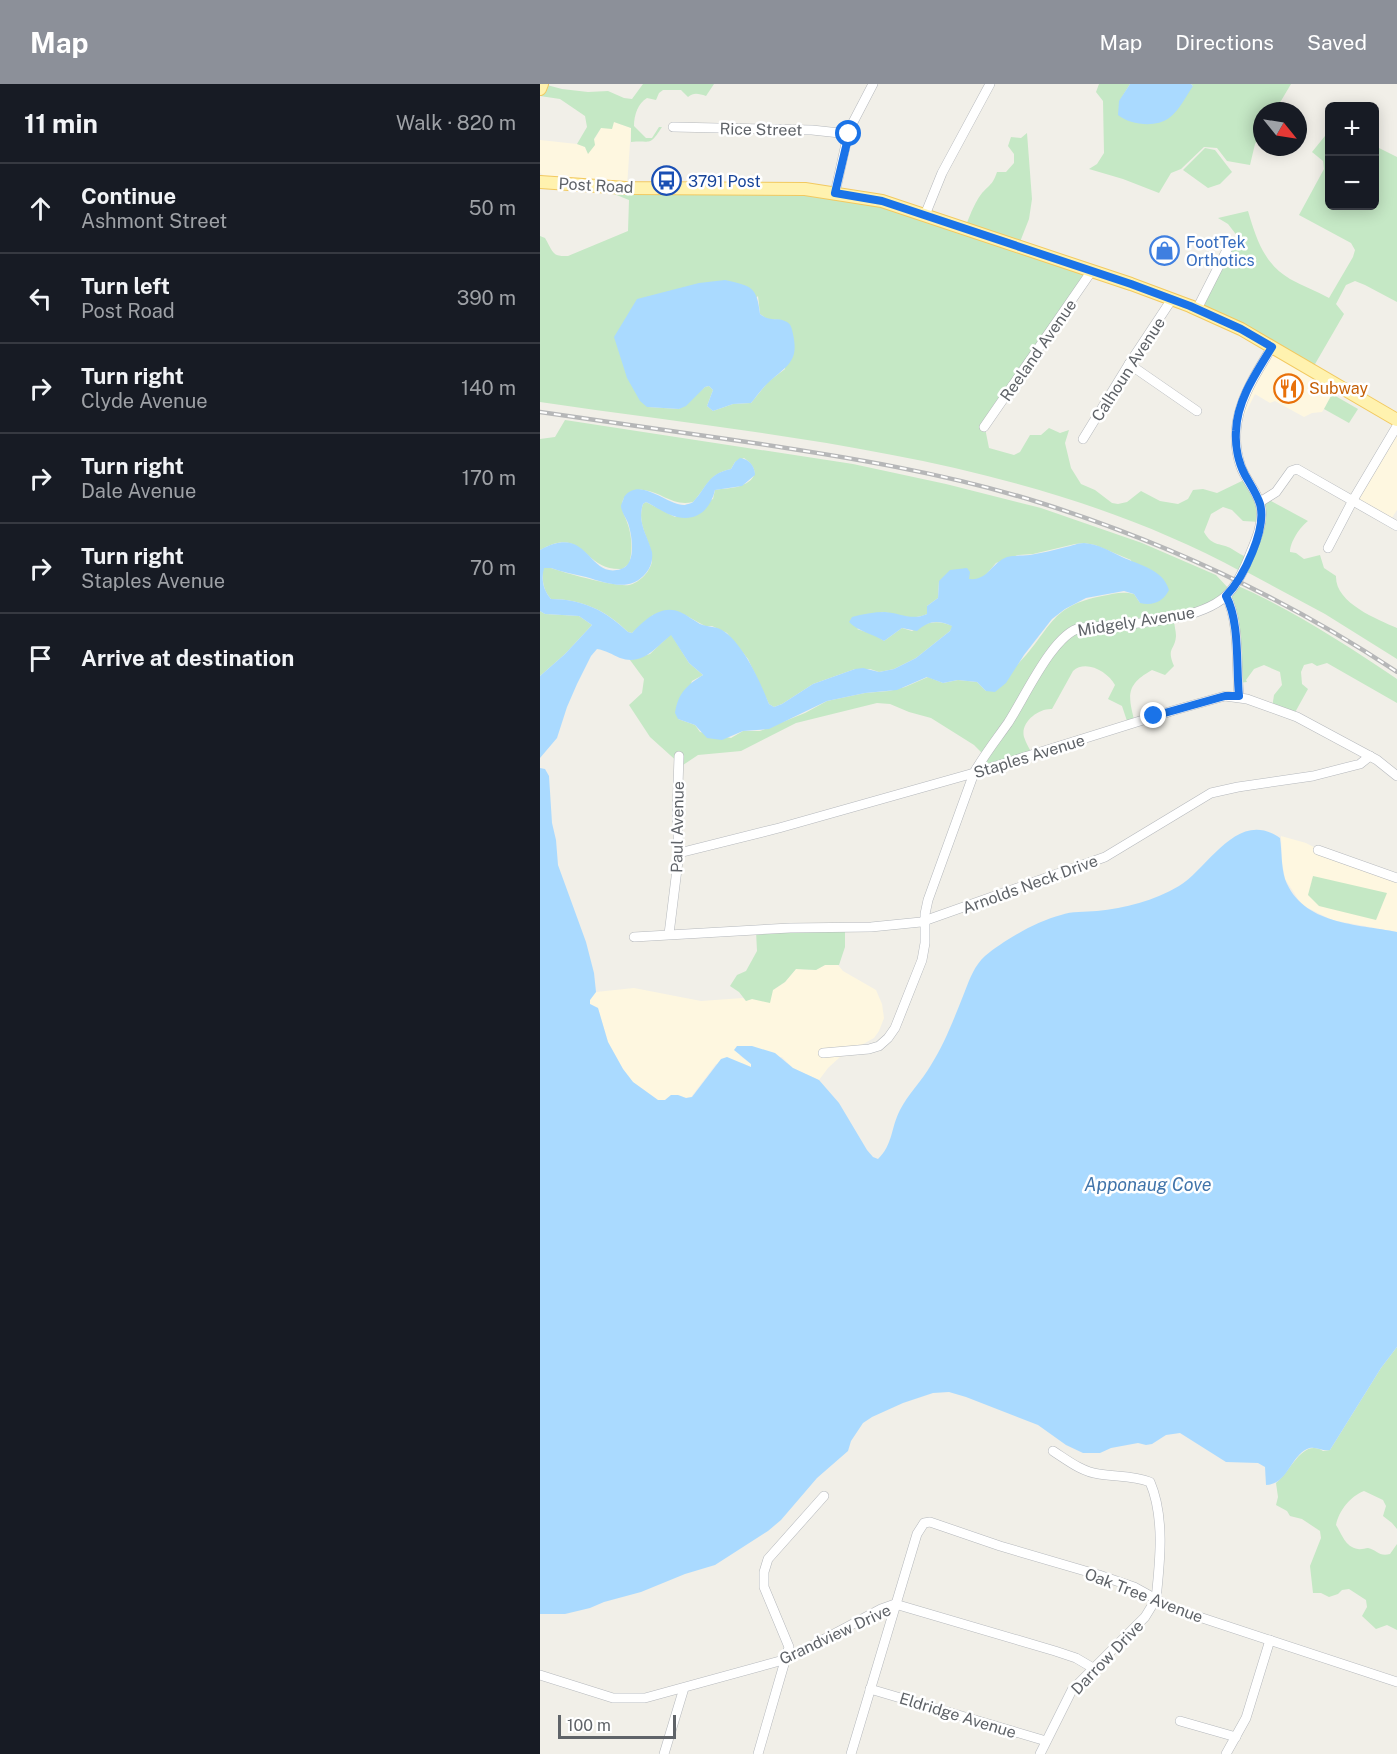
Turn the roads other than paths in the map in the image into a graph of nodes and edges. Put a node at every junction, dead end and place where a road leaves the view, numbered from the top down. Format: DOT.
graph roads {
  1 [pos="542,84"];
  2 [pos="873,84"];
  3 [pos="990,84"];
  4 [pos="540,89"];
  5 [pos="673,127"];
  6 [pos="849,134"];
  7 [pos="540,182"];
  8 [pos="835,193"];
  9 [pos="925,215"];
  10 [pos="1230,244"];
  11 [pos="1091,272"];
  12 [pos="1172,299"];
  13 [pos="1197,309"];
  14 [pos="1272,347"];
  15 [pos="1129,364"];
  16 [pos="1197,411"];
  17 [pos="1397,420"];
  18 [pos="1397,426"];
  19 [pos="984,427"];
  20 [pos="1083,439"];
  21 [pos="1353,500"];
  22 [pos="1260,502"];
  23 [pos="1397,526"];
  24 [pos="1328,548"];
  25 [pos="1226,596"];
  26 [pos="1239,696"];
  27 [pos="679,756"];
  28 [pos="1370,756"];
  29 [pos="974,773"];
  30 [pos="1397,776"];
  31 [pos="1317,850"];
  32 [pos="679,853"];
  33 [pos="1397,878"];
  34 [pos="926,921"];
  35 [pos="669,934"];
  36 [pos="634,936"];
  37 [pos="823,1053"];
  38 [pos="1053,1451"];
  39 [pos="824,1496"];
  40 [pos="1156,1599"];
  41 [pos="895,1604"];
  42 [pos="1270,1640"];
  43 [pos="787,1659"];
  44 [pos="1093,1668"];
  45 [pos="540,1675"];
  46 [pos="1397,1682"];
  47 [pos="684,1688"];
  48 [pos="870,1689"];
  49 [pos="1180,1721"];
  50 [pos="1236,1737"];
  51 [pos="1046,1741"];
  52 [pos="664,1754"];
  53 [pos="758,1754"];
  54 [pos="851,1754"];
  55 [pos="1040,1754"];
  56 [pos="1226,1754"];
  1 -- 4 [label="main road"];
  2 -- 6 [label="street"];
  3 -- 9 [label="street"];
  5 -- 6 [label="street, Rice Street"];
  6 -- 8 [label="street"];
  7 -- 8 [label="main road, Post Road"];
  8 -- 9 [label="main road, Post Road"];
  9 -- 11 [label="main road, Post Road"];
  10 -- 13 [label="street"];
  11 -- 12 [label="main road, Post Road"];
  11 -- 19 [label="street, Reeland Avenue"];
  12 -- 13 [label="main road, Post Road"];
  12 -- 15 [label="street, Calhoun Avenue"];
  13 -- 14 [label="main road, Post Road"];
  14 -- 17 [label="main road, Post Road"];
  14 -- 22 [label="street"];
  15 -- 16 [label="street"];
  15 -- 20 [label="street, Calhoun Avenue"];
  18 -- 21 [label="street"];
  21 -- 22 [label="street"];
  21 -- 23 [label="street"];
  21 -- 24 [label="street"];
  22 -- 25 [label="street"];
  25 -- 26 [label="street"];
  25 -- 29 [label="street, Midgely Avenue"];
  26 -- 28 [label="street, Staples Avenue"];
  26 -- 29 [label="street, Staples Avenue"];
  27 -- 32 [label="street, Paul Avenue"];
  28 -- 30 [label="street"];
  28 -- 34 [label="street, Arnolds Neck Drive"];
  29 -- 32 [label="street, Staples Avenue"];
  29 -- 34 [label="street, Midgely Avenue"];
  31 -- 33 [label="street"];
  32 -- 35 [label="street, Paul Avenue"];
  34 -- 35 [label="street, Arnolds Neck Drive"];
  34 -- 37 [label="street, Midgely Avenue"];
  35 -- 36 [label="street, Arnolds Neck Drive"];
  38 -- 40 [label="street"];
  39 -- 43 [label="street"];
  40 -- 41 [label="street, Oak Tree Avenue"];
  40 -- 42 [label="street, Oak Tree Avenue"];
  40 -- 44 [label="street, Darrow Drive"];
  41 -- 43 [label="street, Grandview Drive"];
  41 -- 44 [label="street, Grandview Drive"];
  41 -- 48 [label="street"];
  42 -- 46 [label="street, Oak Tree Avenue"];
  42 -- 50 [label="street"];
  43 -- 47 [label="street, Grandview Drive"];
  43 -- 53 [label="street"];
  44 -- 51 [label="street, Darrow Drive"];
  45 -- 47 [label="street, Grandview Drive"];
  47 -- 52 [label="street"];
  48 -- 51 [label="street, Eldridge Avenue"];
  48 -- 54 [label="street"];
  49 -- 50 [label="street"];
  50 -- 56 [label="street"];
  51 -- 55 [label="street, Darrow Drive"];
}
